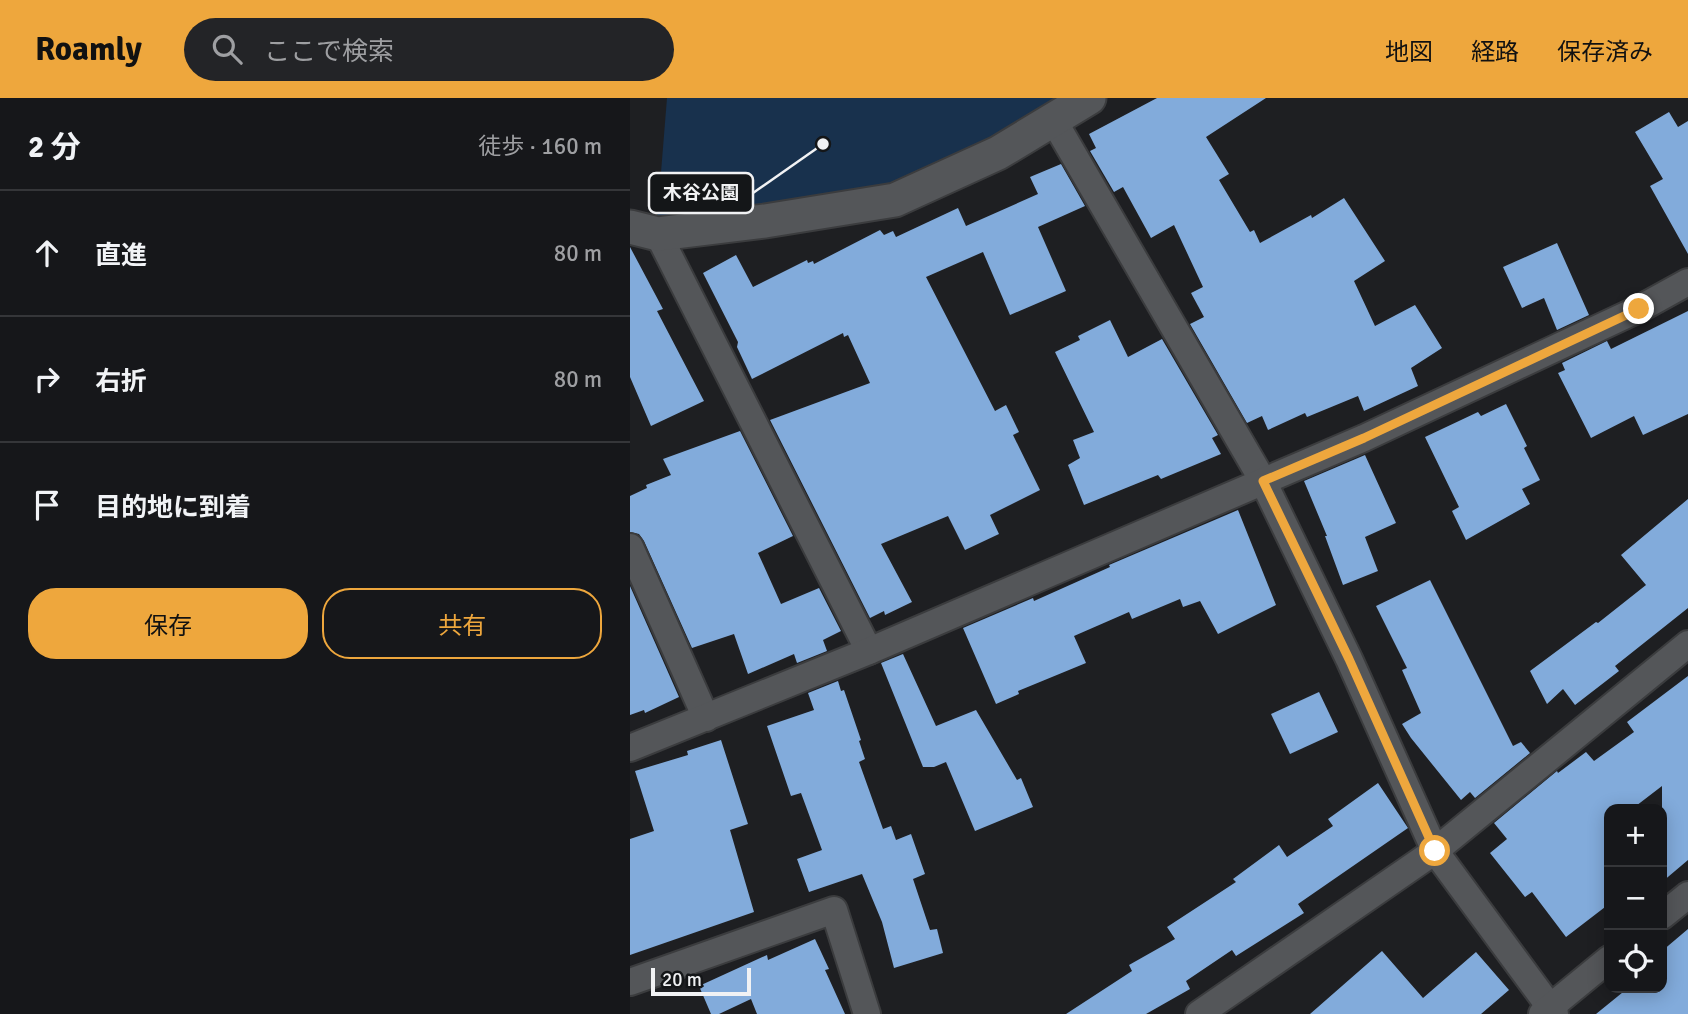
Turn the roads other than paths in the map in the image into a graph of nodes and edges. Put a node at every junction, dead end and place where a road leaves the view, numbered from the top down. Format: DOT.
graph roads {
  1 [pos="1089,98"];
  2 [pos="1054,121"];
  3 [pos="644,230"];
  4 [pos="1688,282"];
  5 [pos="1263,481"];
  6 [pos="630,547"];
  7 [pos="1688,644"];
  8 [pos="869,651"];
  9 [pos="706,718"];
  10 [pos="630,748"];
  11 [pos="1435,851"];
  12 [pos="1688,895"];
  13 [pos="1667,912"];
  14 [pos="1604,963"];
  15 [pos="630,982"];
  16 [pos="1549,1012"];
  17 [pos="867,1014"];
  18 [pos="1199,1014"];
  1 -- 2 [label="street"];
  2 -- 3 [label="street"];
  2 -- 5 [label="street"];
  3 -- 8 [label="street"];
  4 -- 5 [label="street"];
  5 -- 8 [label="street"];
  5 -- 11 [label="street"];
  6 -- 9 [label="street"];
  7 -- 11 [label="street"];
  8 -- 9 [label="street"];
  9 -- 10 [label="street"];
  11 -- 16 [label="street"];
  11 -- 18 [label="street"];
  12 -- 13 [label="street"];
  14 -- 16 [label="street"];
  15 -- 17 [label="street"];
}
